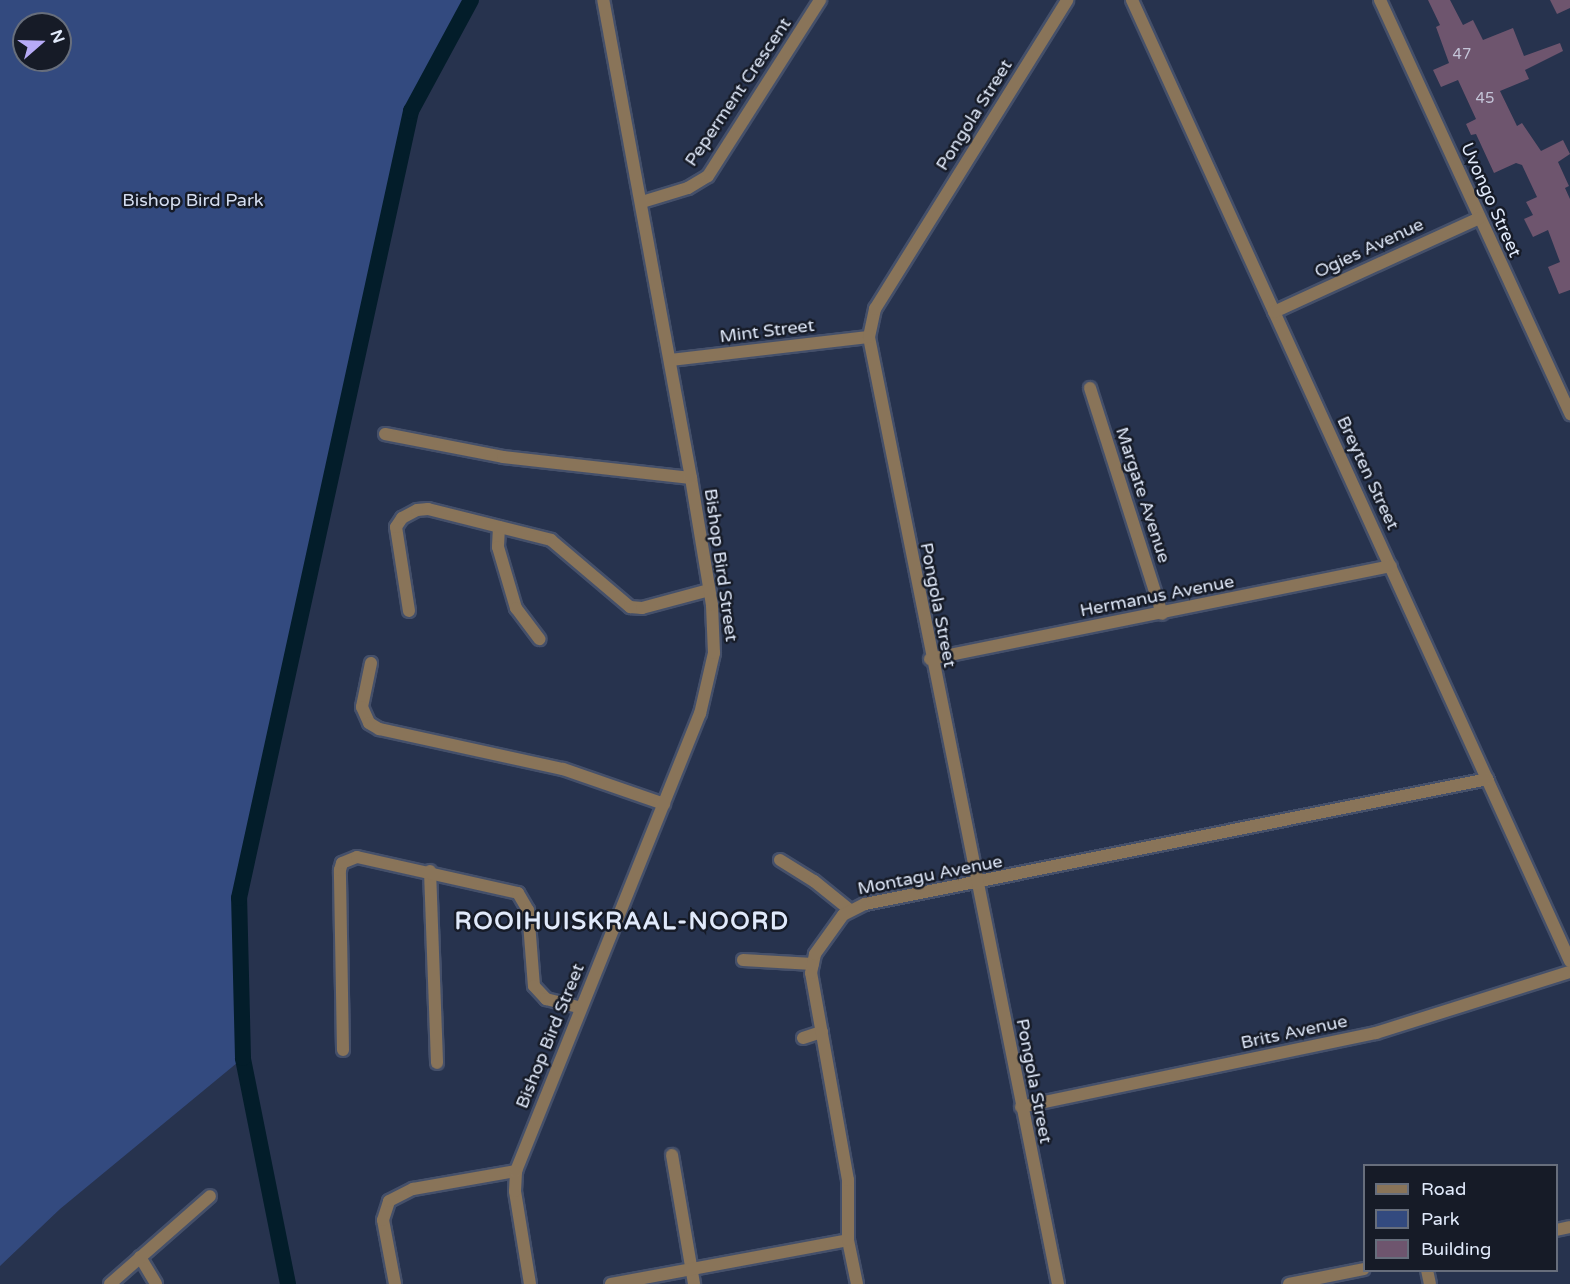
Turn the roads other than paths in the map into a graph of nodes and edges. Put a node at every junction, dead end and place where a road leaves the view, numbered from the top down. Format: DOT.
graph roads {
  1 [pos="603,0"];
  2 [pos="820,0"];
  3 [pos="1067,0"];
  4 [pos="1132,0"];
  5 [pos="1380,0"];
  6 [pos="642,202"];
  7 [pos="1479,218"];
  8 [pos="1274,312"];
  9 [pos="869,337"];
  10 [pos="670,360"];
  11 [pos="1090,388"];
  12 [pos="1570,414"];
  13 [pos="385,434"];
  14 [pos="691,478"];
  15 [pos="499,527"];
  16 [pos="1391,566"];
  17 [pos="709,590"];
  18 [pos="410,611"];
  19 [pos="1162,614"];
  20 [pos="539,639"];
  21 [pos="930,659"];
  22 [pos="371,663"];
  23 [pos="1488,779"];
  24 [pos="663,804"];
  25 [pos="780,860"];
  26 [pos="430,871"];
  27 [pos="977,884"];
  28 [pos="850,910"];
  29 [pos="743,960"];
  30 [pos="1570,961"];
  31 [pos="813,964"];
  32 [pos="1570,972"];
  33 [pos="581,1008"];
  34 [pos="822,1032"];
  35 [pos="803,1038"];
  36 [pos="343,1050"];
  37 [pos="438,1063"];
  38 [pos="1021,1107"];
  39 [pos="672,1155"];
  40 [pos="516,1171"];
  41 [pos="210,1196"];
  42 [pos="848,1240"];
  43 [pos="140,1257"];
  44 [pos="691,1268"];
  45 [pos="1363,1269"];
  46 [pos="110,1284"];
  47 [pos="156,1284"];
  48 [pos="395,1284"];
  49 [pos="530,1284"];
  50 [pos="611,1284"];
  51 [pos="694,1284"];
  52 [pos="857,1284"];
  53 [pos="1058,1284"];
  54 [pos="1289,1284"];
  1 -- 6 [label="street, Bishop Bird Street"];
  2 -- 6 [label="street, Peperment Crescent"];
  3 -- 9 [label="street, Pongola Street"];
  4 -- 8 [label="street, Breyten Street"];
  5 -- 7 [label="street, Uvongo Street"];
  6 -- 10 [label="street, Bishop Bird Street"];
  7 -- 8 [label="street, Ogies Avenue"];
  7 -- 12 [label="street, Uvongo Street"];
  8 -- 16 [label="street, Breyten Street"];
  9 -- 10 [label="street, Mint Street"];
  9 -- 21 [label="street, Pongola Street"];
  10 -- 14 [label="street, Bishop Bird Street"];
  11 -- 19 [label="street, Margate Avenue"];
  13 -- 14 [label="street"];
  14 -- 17 [label="street, Bishop Bird Street"];
  15 -- 17 [label="street"];
  15 -- 18 [label="street"];
  15 -- 20 [label="street"];
  16 -- 19 [label="street, Hermanus Avenue"];
  16 -- 23 [label="street, Breyten Street"];
  17 -- 24 [label="street, Bishop Bird Street"];
  19 -- 21 [label="street, Hermanus Avenue"];
  21 -- 27 [label="street, Pongola Street"];
  22 -- 24 [label="street"];
  23 -- 27 [label="street, Montagu Avenue"];
  23 -- 30 [label="street, Breyten Street"];
  24 -- 33 [label="street, Bishop Bird Street"];
  25 -- 28 [label="street"];
  26 -- 33 [label="street"];
  26 -- 36 [label="street"];
  26 -- 37 [label="street"];
  27 -- 28 [label="street, Montagu Avenue"];
  27 -- 38 [label="street, Pongola Street"];
  28 -- 31 [label="street, Montagu Avenue"];
  29 -- 31 [label="street"];
  31 -- 34 [label="street"];
  32 -- 38 [label="street, Brits Avenue"];
  33 -- 40 [label="street, Bishop Bird Street"];
  34 -- 35 [label="street"];
  34 -- 42 [label="street"];
  38 -- 53 [label="street, Pongola Street"];
  39 -- 44 [label="street"];
  40 -- 48 [label="street"];
  40 -- 49 [label="street, Bishop Bird Street"];
  41 -- 43 [label="street"];
  42 -- 44 [label="street"];
  42 -- 52 [label="street"];
  43 -- 46 [label="street"];
  43 -- 47 [label="street"];
  44 -- 50 [label="street"];
  44 -- 51 [label="street"];
  45 -- 54 [label="street"];
}
